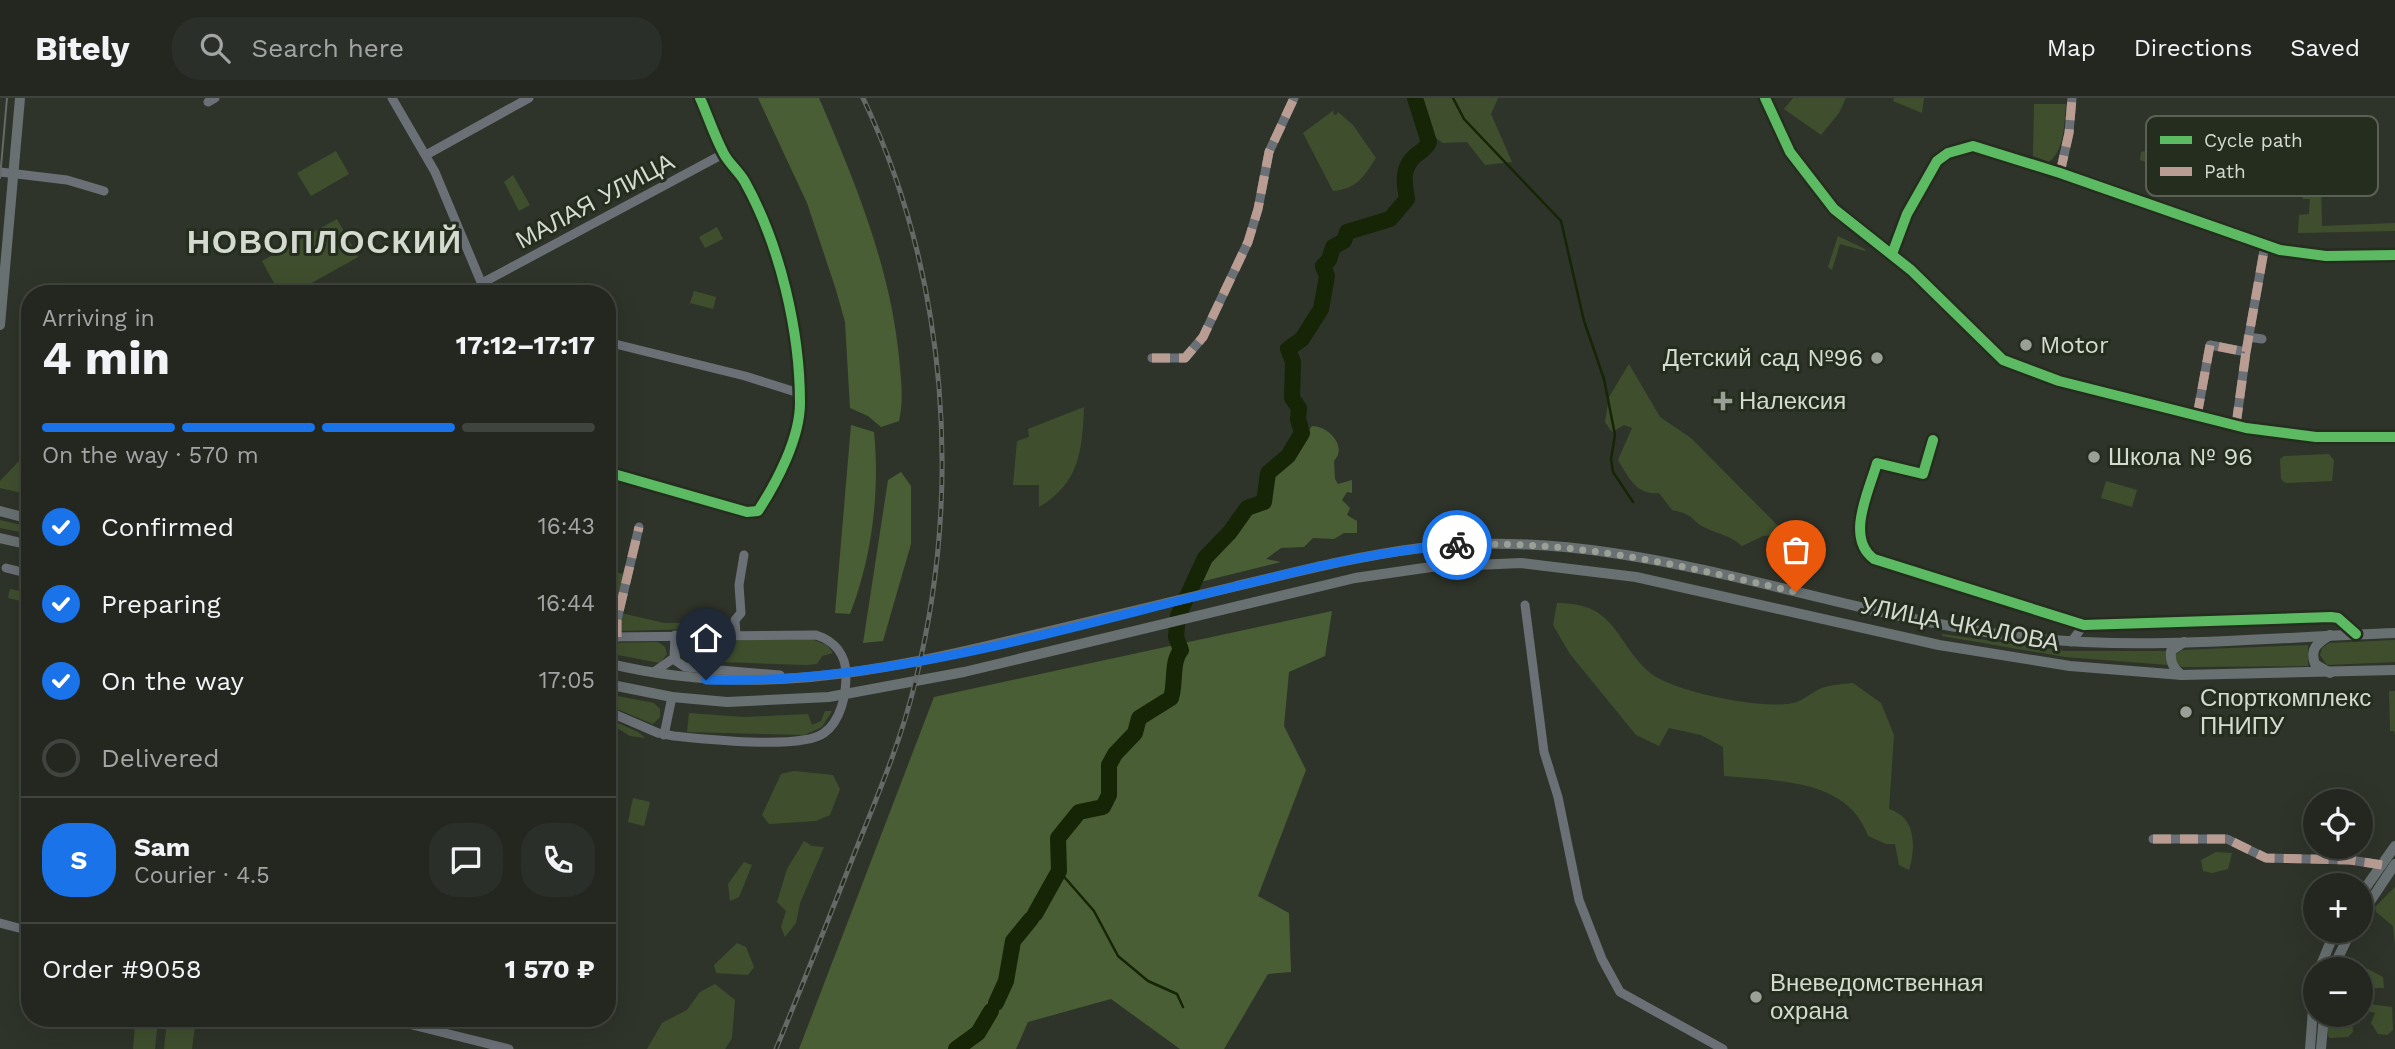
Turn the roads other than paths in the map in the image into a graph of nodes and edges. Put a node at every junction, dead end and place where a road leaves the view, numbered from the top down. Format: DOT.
graph roads {
  1 [pos="20,98"];
  2 [pos="393,98"];
  3 [pos="530,98"];
  4 [pos="700,98"];
  5 [pos="1294,98"];
  6 [pos="1765,98"];
  7 [pos="2071,98"];
  8 [pos="723,154"];
  9 [pos="426,155"];
  10 [pos="0,172"];
  11 [pos="14,173"];
  12 [pos="2060,173"];
  13 [pos="104,191"];
  14 [pos="2264,246"];
  15 [pos="1892,254"];
  16 [pos="2395,255"];
  17 [pos="484,282"];
  18 [pos="484,285"];
  19 [pos="0,325"];
  20 [pos="2249,337"];
  21 [pos="2262,339"];
  22 [pos="616,344"];
  23 [pos="2246,352"];
  24 [pos="1152,358"];
  25 [pos="799,393"];
  26 [pos="2197,416"];
  27 [pos="2236,425"];
  28 [pos="2395,437"];
  29 [pos="1933,440"];
  30 [pos="616,475"];
  31 [pos="0,511"];
  32 [pos="21,517"];
  33 [pos="639,527"];
  34 [pos="0,538"];
  35 [pos="21,543"];
  36 [pos="744,555"];
  37 [pos="6,568"];
  38 [pos="21,572"];
  39 [pos="1525,605"];
  40 [pos="616,609"];
  41 [pos="620,610"];
  42 [pos="616,624"];
  43 [pos="2084,625"];
  44 [pos="2395,632"];
  45 [pos="736,634"];
  46 [pos="2356,634"];
  47 [pos="675,635"];
  48 [pos="2330,635"];
  49 [pos="616,637"];
  50 [pos="2071,642"];
  51 [pos="2184,642"];
  52 [pos="675,654"];
  53 [pos="616,665"];
  54 [pos="2395,670"];
  55 [pos="654,672"];
  56 [pos="2331,673"];
  57 [pos="2182,676"];
  58 [pos="809,679"];
  59 [pos="616,686"];
  60 [pos="672,697"];
  61 [pos="616,715"];
  62 [pos="664,734"];
  63 [pos="2153,839"];
  64 [pos="2395,846"];
  65 [pos="2395,864"];
  66 [pos="2382,865"];
  67 [pos="2373,877"];
  68 [pos="2373,897"];
  69 [pos="0,923"];
  70 [pos="21,929"];
  71 [pos="420,1027"];
  72 [pos="2312,1027"];
  73 [pos="2322,1027"];
  74 [pos="509,1049"];
  75 [pos="1723,1049"];
  76 [pos="2310,1049"];
  77 [pos="2321,1049"];
  1 -- 11 [label="main road"];
  2 -- 9 [label="street"];
  3 -- 9 [label="street"];
  4 -- 8 [label="street"];
  5 -- 24 [label="street"];
  6 -- 15 [label="street"];
  7 -- 12 [label="street"];
  8 -- 17 [label="street, МАЛАЯ УЛИЦА"];
  8 -- 25 [label="street"];
  9 -- 17 [label="street"];
  10 -- 11 [label="street"];
  11 -- 13 [label="street"];
  11 -- 19 [label="main road"];
  12 -- 14 [label="street"];
  12 -- 15 [label="street"];
  14 -- 16 [label="street"];
  14 -- 20 [label="street"];
  15 -- 26 [label="street"];
  17 -- 18 [label="street"];
  20 -- 21 [label="street"];
  20 -- 23 [label="street"];
  22 -- 25 [label="street"];
  23 -- 26 [label="street"];
  23 -- 27 [label="street"];
  25 -- 30 [label="street"];
  26 -- 27 [label="street"];
  27 -- 28 [label="street"];
  29 -- 43 [label="street"];
  31 -- 32 [label="main road"];
  33 -- 41 [label="street"];
  34 -- 35 [label="main road"];
  36 -- 45 [label="street"];
  37 -- 38 [label="street"];
  39 -- 75 [label="street"];
  40 -- 41 [label="street"];
  41 -- 42 [label="street"];
  43 -- 46 [label="street"];
  43 -- 50 [label="street"];
  44 -- 46 [label="main road, УЛИЦА ЧКАЛОВА"];
  45 -- 47 [label="street"];
  45 -- 62 [label="street"];
  46 -- 48 [label="main road, УЛИЦА ЧКАЛОВА"];
  47 -- 49 [label="street"];
  47 -- 52 [label="street"];
  48 -- 51 [label="main road, УЛИЦА ЧКАЛОВА"];
  48 -- 56 [label="main road"];
  50 -- 51 [label="main road, УЛИЦА ЧКАЛОВА"];
  50 -- 58 [label="main road, УЛИЦА ЧКАЛОВА"];
  51 -- 57 [label="main road"];
  52 -- 55 [label="street"];
  52 -- 58 [label="street"];
  53 -- 55 [label="main road, УЛИЦА ЧКАЛОВА"];
  54 -- 56 [label="main road, УЛИЦА ЧКАЛОВА"];
  55 -- 58 [label="main road, УЛИЦА ЧКАЛОВА"];
  56 -- 57 [label="main road, УЛИЦА ЧКАЛОВА"];
  57 -- 60 [label="main road, УЛИЦА ЧКАЛОВА"];
  59 -- 60 [label="main road, УЛИЦА ЧКАЛОВА"];
  60 -- 62 [label="street"];
  61 -- 62 [label="street"];
  63 -- 66 [label="street"];
  64 -- 66 [label="main road"];
  65 -- 68 [label="main road"];
  66 -- 67 [label="main road"];
  69 -- 70 [label="street"];
  71 -- 74 [label="street"];
  72 -- 76 [label="main road"];
  73 -- 77 [label="main road"];
}
